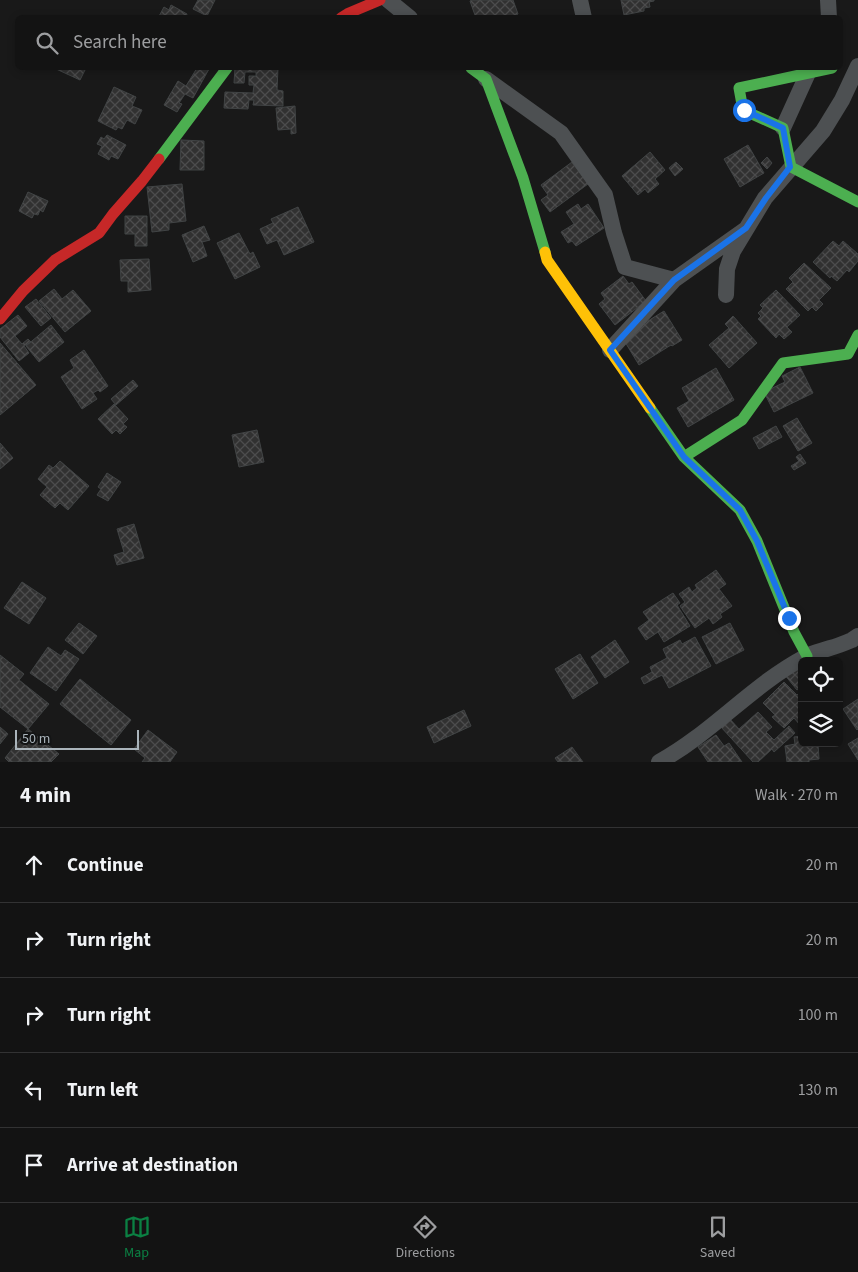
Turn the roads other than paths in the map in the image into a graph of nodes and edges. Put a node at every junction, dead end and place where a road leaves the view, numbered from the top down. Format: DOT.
graph roads {
  1 [pos="380,0"];
  2 [pos="388,0"];
  3 [pos="580,0"];
  4 [pos="828,0"];
  5 [pos="346,15"];
  6 [pos="406,15"];
  7 [pos="583,15"];
  8 [pos="829,15"];
  9 [pos="858,62"];
  10 [pos="843,65"];
  11 [pos="858,66"];
  12 [pos="226,70"];
  13 [pos="474,70"];
  14 [pos="822,70"];
  15 [pos="808,73"];
  16 [pos="486,79"];
  17 [pos="783,128"];
  18 [pos="790,167"];
  19 [pos="858,202"];
  20 [pos="746,228"];
  21 [pos="674,280"];
  22 [pos="726,295"];
  23 [pos="0,319"];
  24 [pos="858,335"];
  25 [pos="610,350"];
  26 [pos="684,457"];
  27 [pos="858,636"];
  28 [pos="807,656"];
  29 [pos="659,762"];
  1 -- 5 [label="street"];
  2 -- 6 [label="street"];
  3 -- 7 [label="street"];
  4 -- 8 [label="street"];
  9 -- 10 [label="street"];
  11 -- 18 [label="street"];
  12 -- 23 [label="street"];
  13 -- 16 [label="street"];
  14 -- 15 [label="street"];
  15 -- 17 [label="street"];
  15 -- 17 [label="street"];
  16 -- 21 [label="street"];
  16 -- 25 [label="street"];
  17 -- 18 [label="street"];
  18 -- 19 [label="street"];
  18 -- 20 [label="street"];
  20 -- 21 [label="street"];
  20 -- 22 [label="street"];
  21 -- 25 [label="street"];
  24 -- 26 [label="street"];
  25 -- 26 [label="street"];
  26 -- 28 [label="street"];
  27 -- 28 [label="street"];
  28 -- 29 [label="street"];
}
